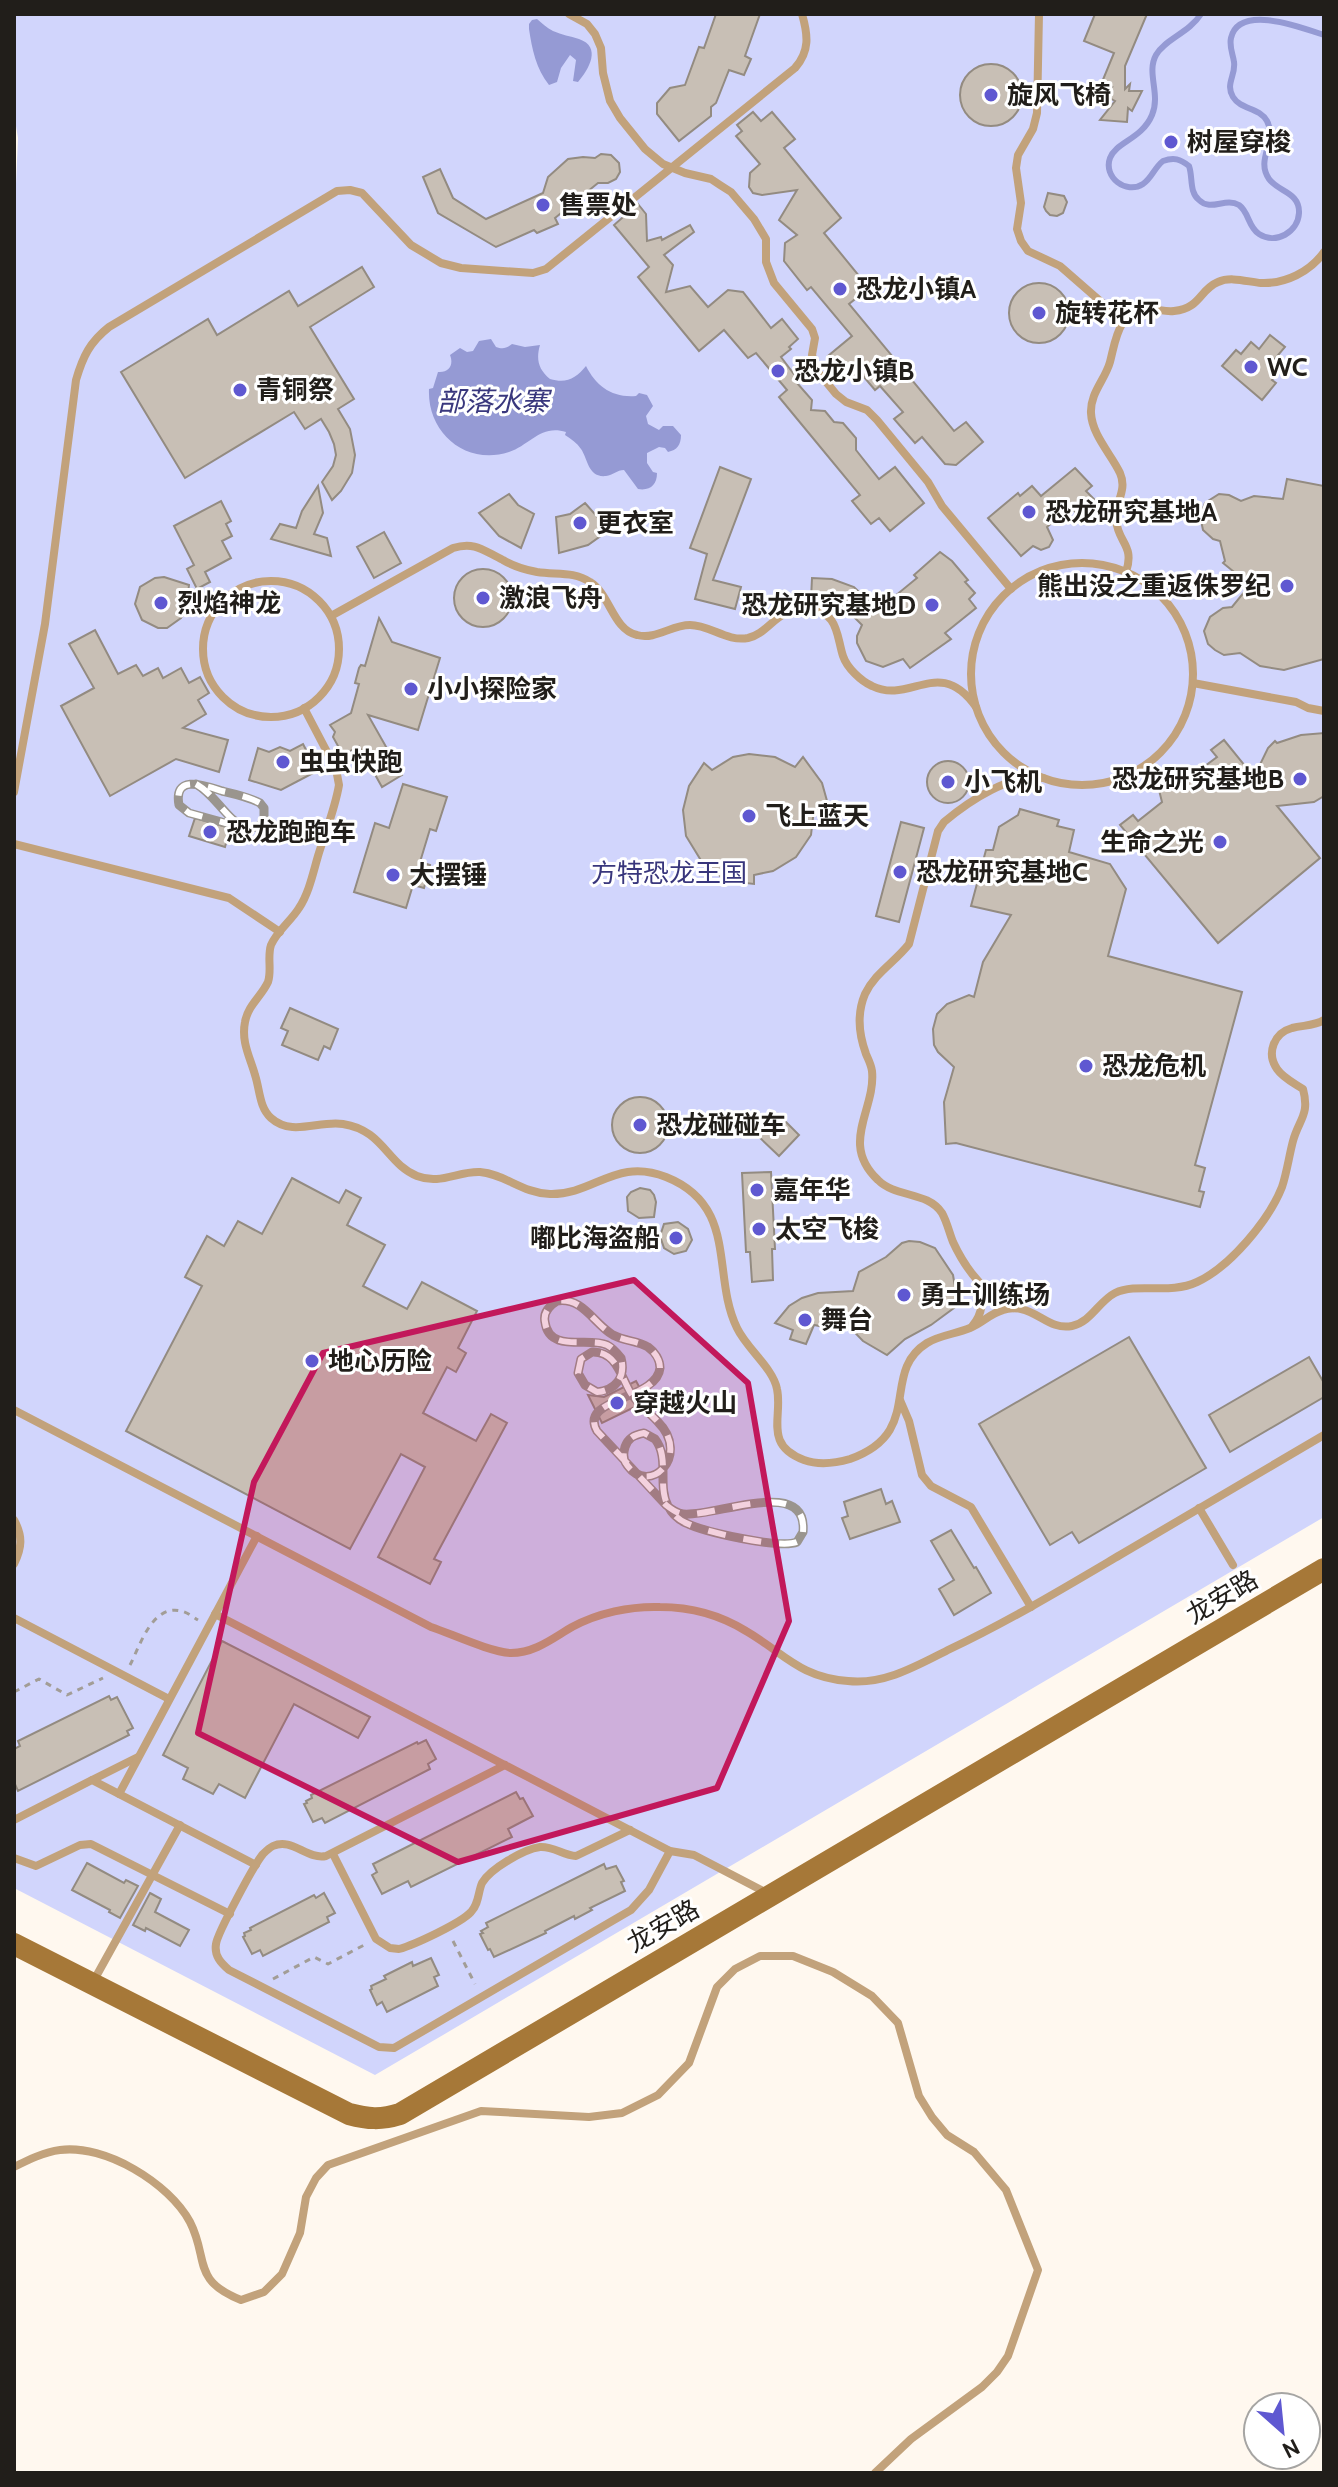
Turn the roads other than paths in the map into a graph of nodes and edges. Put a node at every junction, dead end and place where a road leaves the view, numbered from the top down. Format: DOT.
graph roads {
  1 [pos="569,14"];
  2 [pos="802,14"];
  3 [pos="1039,14"];
  4 [pos="1324,252"];
  5 [pos="1123,321"];
  6 [pos="1126,572"];
  7 [pos="1011,589"];
  8 [pos="331,616"];
  9 [pos="1193,683"];
  10 [pos="976,707"];
  11 [pos="304,708"];
  12 [pos="1324,711"];
  13 [pos="1043,778"];
  14 [pos="14,792"];
  15 [pos="14,844"];
  16 [pos="280,932"];
  17 [pos="1324,1020"];
  18 [pos="978,1281"];
  19 [pos="1013,1308"];
  20 [pos="968,1330"];
  21 [pos="900,1399"];
  22 [pos="14,1410"];
  23 [pos="1324,1435"];
  24 [pos="1199,1508"];
  25 [pos="14,1520"];
  26 [pos="257,1536"];
  27 [pos="14,1564"];
  28 [pos="1233,1565"];
  29 [pos="1324,1569"];
  30 [pos="1031,1607"];
  31 [pos="215,1614"];
  32 [pos="14,1618"];
  33 [pos="169,1699"];
  34 [pos="138,1757"];
  35 [pos="505,1765"];
  36 [pos="92,1780"];
  37 [pos="119,1794"];
  38 [pos="14,1820"];
  39 [pos="180,1825"];
  40 [pos="630,1830"];
  41 [pos="670,1851"];
  42 [pos="333,1854"];
  43 [pos="14,1858"];
  44 [pos="256,1865"];
  45 [pos="153,1876"];
  46 [pos="771,1895"];
  47 [pos="230,1914"];
  48 [pos="14,1944"];
  49 [pos="93,1983"];
  50 [pos="14,2167"];
  51 [pos="875,2473"];
  1 -- 7 [label="lane"];
  2 -- 14 [label="lane"];
  3 -- 5 [label="lane"];
  4 -- 5 [label="lane"];
  5 -- 6 [label="lane"];
  6 -- 7 [label="lane"];
  6 -- 9 [label="lane"];
  7 -- 10 [label="lane"];
  8 -- 10 [label="lane"];
  8 -- 11 [label="lane"];
  8 -- 11 [label="lane"];
  9 -- 12 [label="lane"];
  9 -- 13 [label="lane"];
  10 -- 13 [label="lane"];
  11 -- 16 [label="lane"];
  13 -- 18 [label="lane"];
  15 -- 16 [label="lane"];
  16 -- 21 [label="lane"];
  17 -- 19 [label="lane"];
  18 -- 19 [label="lane"];
  18 -- 20 [label="lane"];
  19 -- 20 [label="lane"];
  20 -- 21 [label="lane"];
  21 -- 30 [label="lane"];
  22 -- 26 [label="lane"];
  23 -- 24 [label="lane"];
  24 -- 28 [label="lane"];
  24 -- 30 [label="lane"];
  25 -- 27 [label="lane"];
  26 -- 30 [label="lane"];
  26 -- 31 [label="lane"];
  29 -- 46 [label="main road, 龙安路"];
  31 -- 33 [label="lane"];
  31 -- 35 [label="lane"];
  32 -- 33 [label="lane"];
  33 -- 34 [label="lane"];
  34 -- 36 [label="lane"];
  34 -- 37 [label="lane"];
  35 -- 40 [label="lane"];
  35 -- 42 [label="lane"];
  36 -- 37 [label="lane"];
  36 -- 38 [label="lane"];
  37 -- 39 [label="lane"];
  39 -- 44 [label="lane"];
  39 -- 45 [label="lane"];
  40 -- 41 [label="lane"];
  40 -- 42 [label="lane"];
  41 -- 46 [label="lane"];
  41 -- 47 [label="lane"];
  42 -- 44 [label="lane"];
  43 -- 45 [label="lane"];
  44 -- 47 [label="lane"];
  45 -- 47 [label="lane"];
  45 -- 49 [label="lane"];
  46 -- 49 [label="main road, 龙安路"];
  48 -- 49 [label="main road, 龙安路"];
  50 -- 51 [label="lane"];
}
